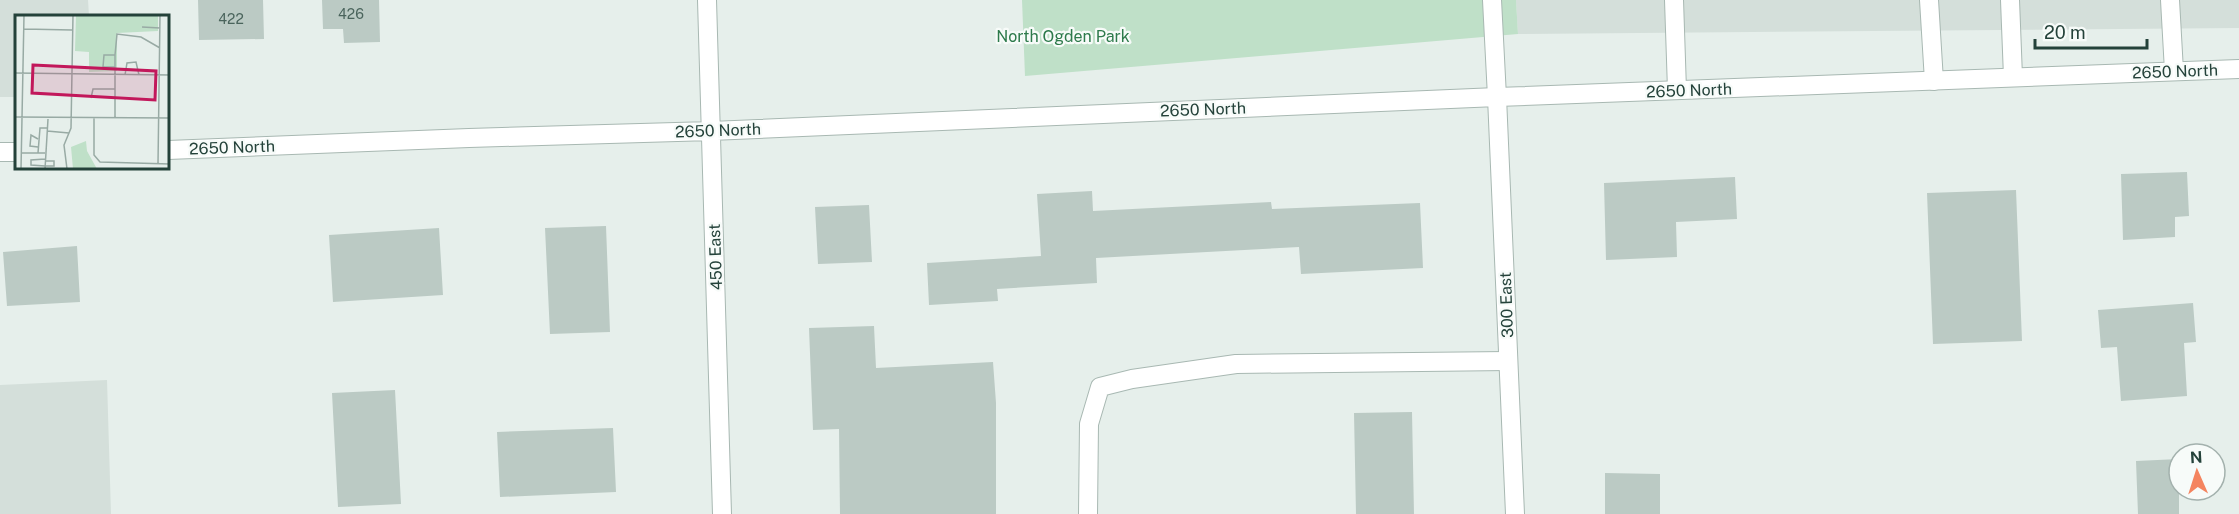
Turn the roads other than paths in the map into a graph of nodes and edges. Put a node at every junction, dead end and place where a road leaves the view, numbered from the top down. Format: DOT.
graph roads {
  1 [pos="707,0"];
  2 [pos="1492,0"];
  3 [pos="1674,0"];
  4 [pos="1929,0"];
  5 [pos="2010,0"];
  6 [pos="2170,0"];
  7 [pos="2239,69"];
  8 [pos="2174,71"];
  9 [pos="2013,77"];
  10 [pos="1934,81"];
  11 [pos="1677,90"];
  12 [pos="1497,97"];
  13 [pos="711,131"];
  14 [pos="170,150"];
  15 [pos="1509,361"];
  16 [pos="722,514"];
  17 [pos="1088,514"];
  18 [pos="1515,514"];
  1 -- 13 [label="street, 450 East"];
  2 -- 12 [label="street, 300 East"];
  3 -- 11 [label="street"];
  4 -- 10 [label="street"];
  5 -- 9 [label="street"];
  6 -- 8 [label="street"];
  7 -- 8 [label="street, 2650 North"];
  8 -- 9 [label="street, 2650 North"];
  9 -- 10 [label="street, 2650 North"];
  10 -- 11 [label="street, 2650 North"];
  11 -- 12 [label="street, 2650 North"];
  12 -- 13 [label="street, 2650 North"];
  12 -- 15 [label="street, 300 East"];
  13 -- 14 [label="street, 2650 North"];
  13 -- 16 [label="street, 450 East"];
  15 -- 17 [label="street"];
  15 -- 18 [label="street, 300 East"];
}
